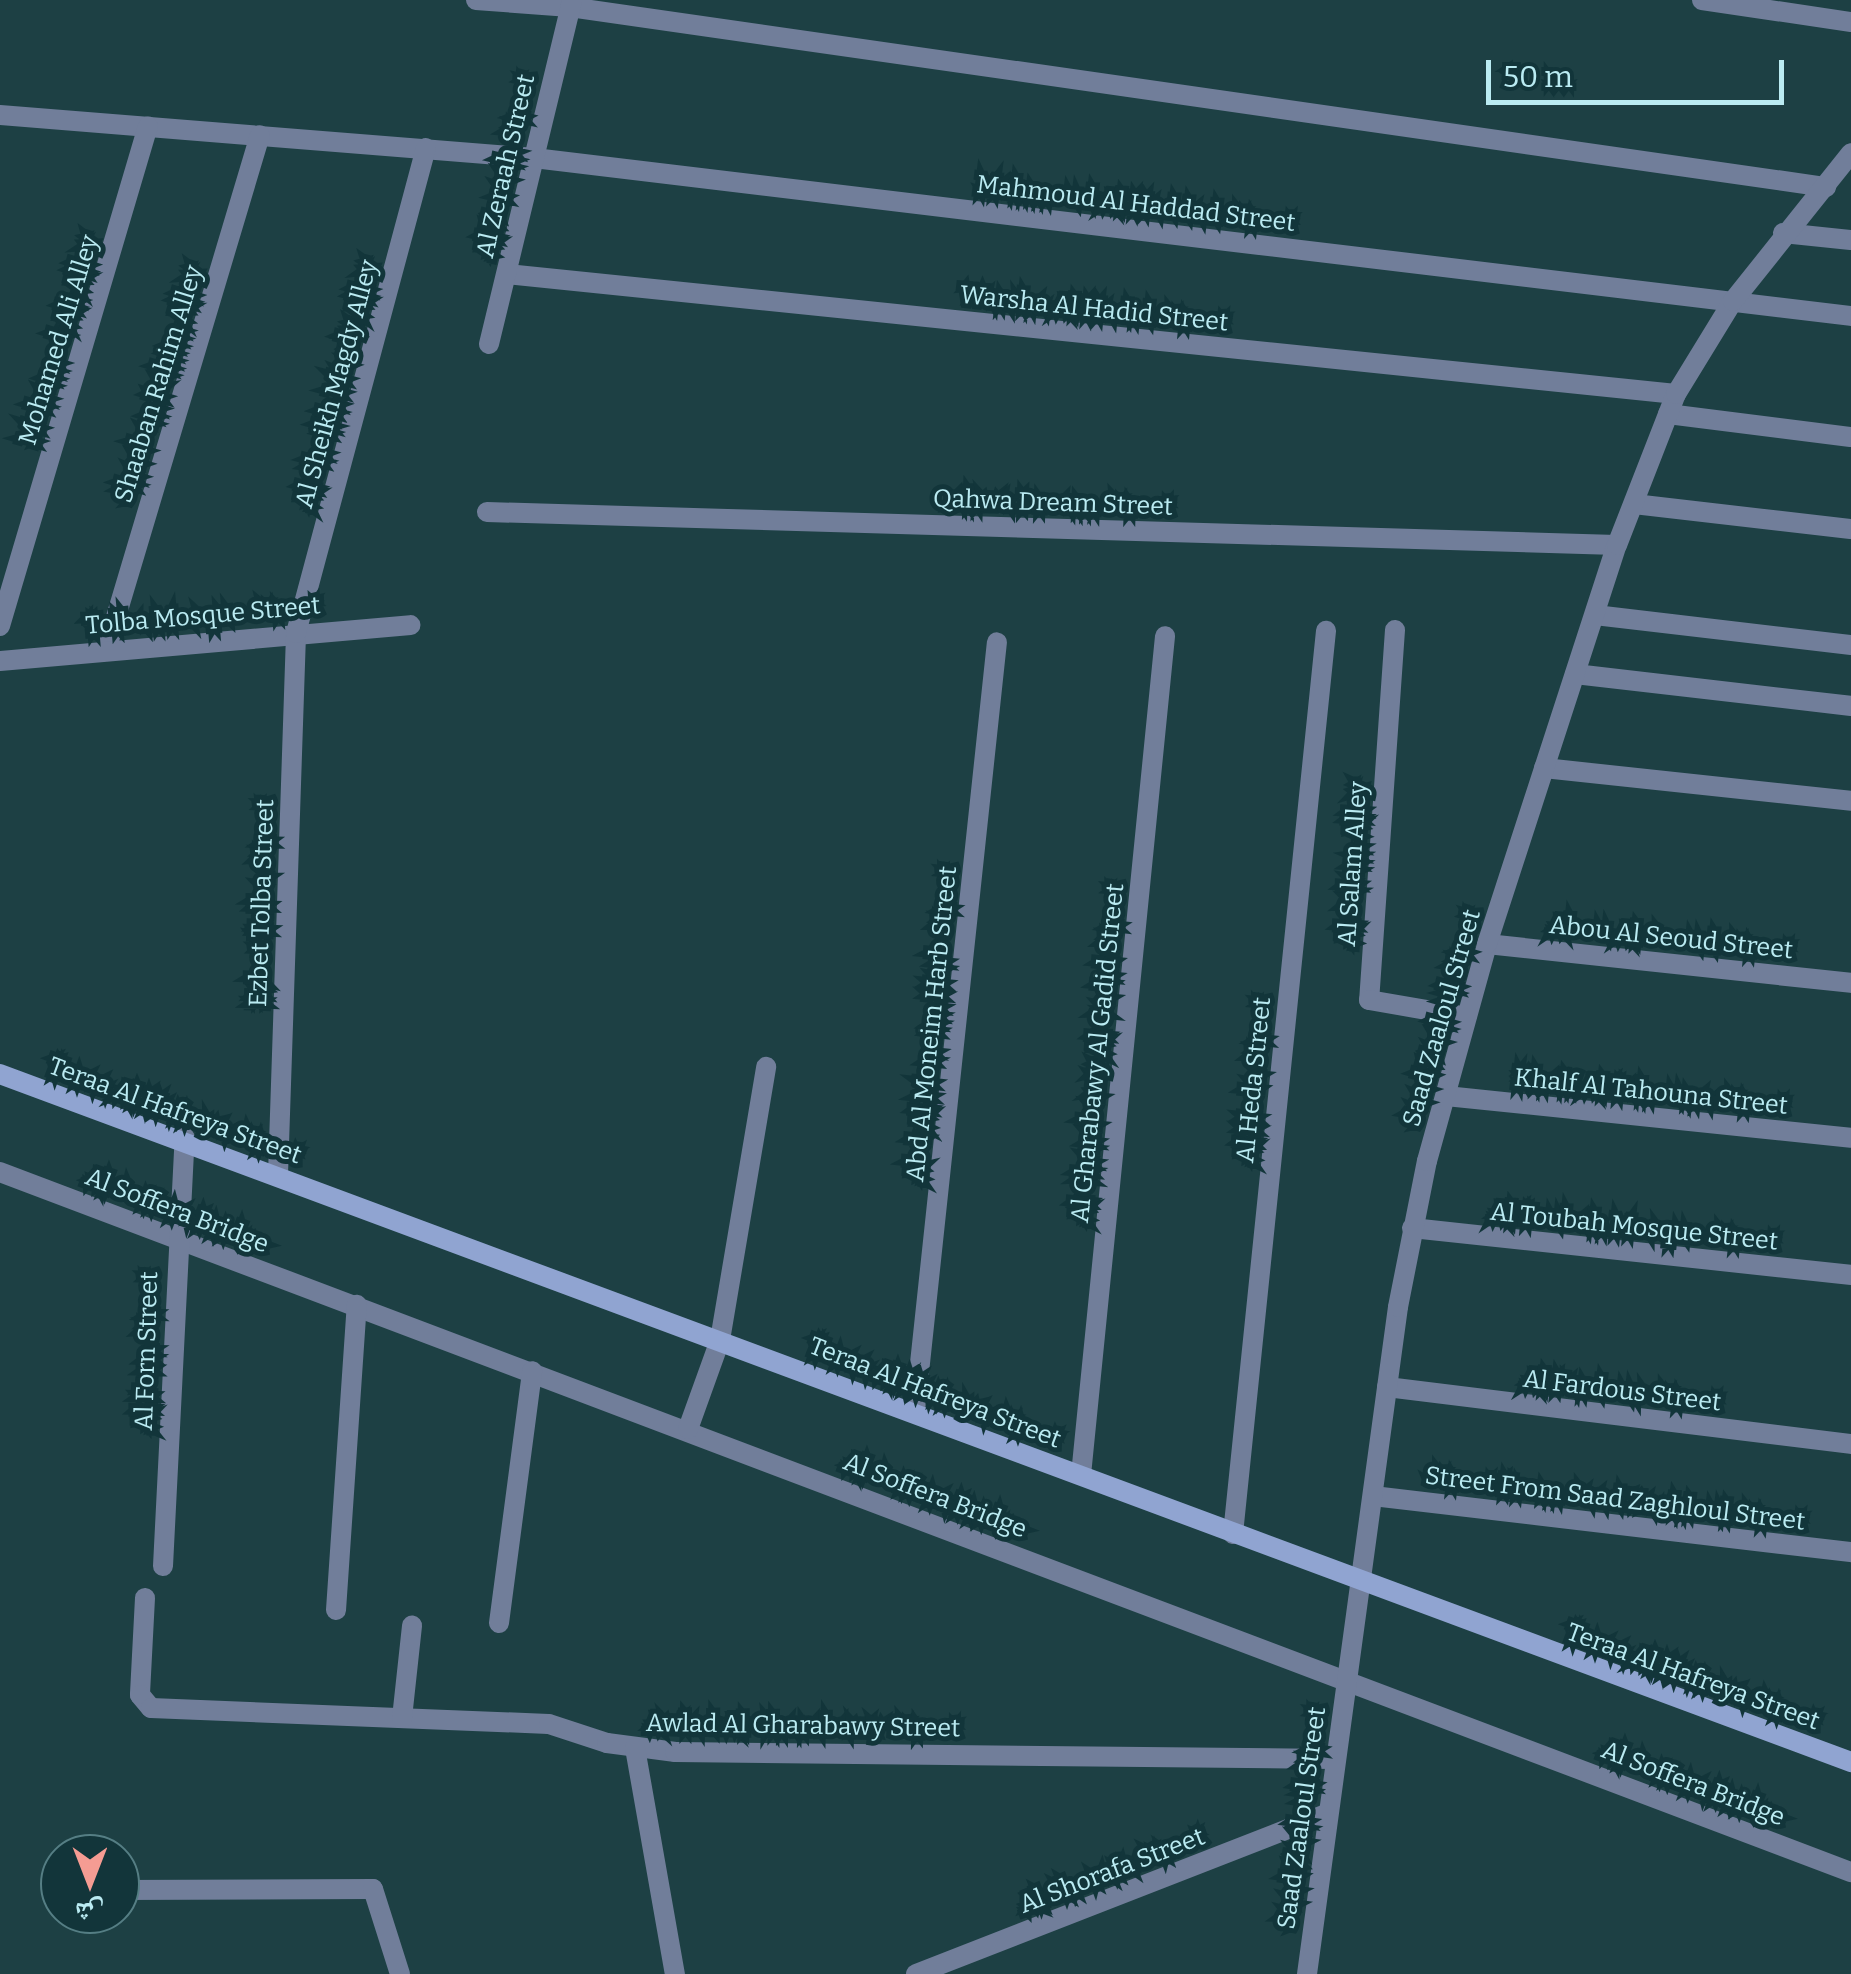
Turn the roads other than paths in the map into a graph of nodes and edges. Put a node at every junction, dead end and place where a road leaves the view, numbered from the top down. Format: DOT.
graph roads {
  1 [pos="476,0"];
  2 [pos="1702,0"];
  3 [pos="571,4"];
  4 [pos="1851,22"];
  5 [pos="0,115"];
  6 [pos="148,126"];
  7 [pos="260,135"];
  8 [pos="426,148"];
  9 [pos="1850,154"];
  10 [pos="534,158"];
  11 [pos="1826,187"];
  12 [pos="1783,233"];
  13 [pos="1851,240"];
  14 [pos="506,274"];
  15 [pos="1733,301"];
  16 [pos="1851,316"];
  17 [pos="490,344"];
  18 [pos="1676,394"];
  19 [pos="1668,414"];
  20 [pos="1851,436"];
  21 [pos="1634,504"];
  22 [pos="487,512"];
  23 [pos="1851,529"];
  24 [pos="1618,544"];
  25 [pos="1594,614"];
  26 [pos="410,625"];
  27 [pos="0,626"];
  28 [pos="1395,630"];
  29 [pos="1326,631"];
  30 [pos="296,633"];
  31 [pos="1164,636"];
  32 [pos="998,642"];
  33 [pos="1851,645"];
  34 [pos="107,647"];
  35 [pos="0,661"];
  36 [pos="1575,674"];
  37 [pos="1851,706"];
  38 [pos="1544,768"];
  39 [pos="1851,801"];
  40 [pos="1486,944"];
  41 [pos="1851,982"];
  42 [pos="1467,1018"];
  43 [pos="766,1067"];
  44 [pos="0,1074"];
  45 [pos="1446,1096"];
  46 [pos="184,1138"];
  47 [pos="1851,1138"];
  48 [pos="0,1172"];
  49 [pos="278,1174"];
  50 [pos="1412,1228"];
  51 [pos="177,1238"];
  52 [pos="1851,1275"];
  53 [pos="357,1305"];
  54 [pos="720,1340"];
  55 [pos="532,1371"];
  56 [pos="1387,1387"];
  57 [pos="915,1410"];
  58 [pos="688,1430"];
  59 [pos="1851,1444"];
  60 [pos="1081,1475"];
  61 [pos="1374,1496"];
  62 [pos="1233,1534"];
  63 [pos="1851,1552"];
  64 [pos="163,1566"];
  65 [pos="1365,1584"];
  66 [pos="146,1598"];
  67 [pos="336,1610"];
  68 [pos="499,1623"];
  69 [pos="412,1626"];
  70 [pos="1346,1676"];
  71 [pos="402,1718"];
  72 [pos="635,1748"];
  73 [pos="1333,1759"];
  74 [pos="1851,1762"];
  75 [pos="1326,1814"];
  76 [pos="1851,1872"];
  77 [pos="140,1890"];
  78 [pos="400,1974"];
  79 [pos="675,1974"];
  80 [pos="916,1974"];
  81 [pos="1307,1974"];
  1 -- 3 [label="street"];
  2 -- 4 [label="street"];
  3 -- 10 [label="street, Al Zeraah Street"];
  3 -- 11 [label="street"];
  5 -- 6 [label="street, Mahmoud Al Haddad Street"];
  6 -- 7 [label="street, Mahmoud Al Haddad Street"];
  6 -- 27 [label="street, Mohamed Ali Alley"];
  7 -- 8 [label="street, Mahmoud Al Haddad Street"];
  7 -- 34 [label="street, Shaaban Rahim Alley"];
  8 -- 10 [label="street, Mahmoud Al Haddad Street"];
  8 -- 30 [label="street, Al Sheikh Magdy Alley"];
  9 -- 11 [label="street, Saad Zaaloul Street"];
  10 -- 14 [label="street, Al Zeraah Street"];
  10 -- 15 [label="street, Mahmoud Al Haddad Street"];
  11 -- 12 [label="street, Saad Zaaloul Street"];
  12 -- 13 [label="street"];
  12 -- 15 [label="street, Saad Zaaloul Street"];
  14 -- 17 [label="street, Al Zeraah Street"];
  14 -- 18 [label="street, Warsha Al Hadid Street"];
  15 -- 16 [label="street, Mahmoud Al Haddad Street"];
  15 -- 18 [label="street, Saad Zaaloul Street"];
  18 -- 19 [label="street, Saad Zaaloul Street"];
  19 -- 20 [label="street"];
  19 -- 21 [label="street, Saad Zaaloul Street"];
  21 -- 23 [label="street"];
  21 -- 24 [label="street, Saad Zaaloul Street"];
  22 -- 24 [label="street, Qahwa Dream Street"];
  24 -- 25 [label="street, Saad Zaaloul Street"];
  25 -- 33 [label="street"];
  25 -- 36 [label="street, Saad Zaaloul Street"];
  26 -- 30 [label="street, Tolba Mosque Street"];
  28 -- 42 [label="street, Al Salam Alley"];
  29 -- 62 [label="street, Al Heda Street"];
  30 -- 34 [label="street, Tolba Mosque Street"];
  30 -- 49 [label="street, Ezbet Tolba Street"];
  31 -- 60 [label="street, Al Gharabawy Al Gadid Street"];
  32 -- 57 [label="street, Abd Al Moneim Harb Street"];
  34 -- 35 [label="street, Tolba Mosque Street"];
  36 -- 37 [label="street"];
  36 -- 38 [label="street, Saad Zaaloul Street"];
  38 -- 39 [label="street"];
  38 -- 40 [label="street, Saad Zaaloul Street"];
  40 -- 41 [label="street, Abou Al Seoud Street"];
  40 -- 42 [label="street, Saad Zaaloul Street"];
  42 -- 45 [label="street, Saad Zaaloul Street"];
  43 -- 54 [label="street"];
  44 -- 46 [label="street, Teraa Al Hafreya Street"];
  45 -- 47 [label="street, Khalf Al Tahouna Street"];
  45 -- 50 [label="street, Saad Zaaloul Street"];
  46 -- 49 [label="street, Teraa Al Hafreya Street"];
  46 -- 51 [label="street, Al Forn Street"];
  48 -- 51 [label="street, Al Soffera Bridge"];
  49 -- 54 [label="street, Teraa Al Hafreya Street"];
  50 -- 52 [label="street, Al Toubah Mosque Street"];
  50 -- 56 [label="street, Saad Zaaloul Street"];
  51 -- 53 [label="street, Al Soffera Bridge"];
  51 -- 64 [label="street, Al Forn Street"];
  53 -- 55 [label="street, Al Soffera Bridge"];
  53 -- 67 [label="street"];
  54 -- 57 [label="street, Teraa Al Hafreya Street"];
  54 -- 58 [label="street"];
  55 -- 58 [label="street, Al Soffera Bridge"];
  55 -- 68 [label="street"];
  56 -- 59 [label="street, Al Fardous Street"];
  56 -- 61 [label="street, Saad Zaaloul Street"];
  57 -- 60 [label="street, Teraa Al Hafreya Street"];
  58 -- 70 [label="street, Al Soffera Bridge"];
  60 -- 62 [label="street, Teraa Al Hafreya Street"];
  61 -- 63 [label="street, Street From Saad Zaghloul Street"];
  61 -- 65 [label="street, Saad Zaaloul Street"];
  62 -- 65 [label="street, Teraa Al Hafreya Street"];
  65 -- 70 [label="street, Saad Zaaloul Street"];
  65 -- 74 [label="street, Teraa Al Hafreya Street"];
  66 -- 71 [label="street, Awlad Al Gharabawy Street"];
  69 -- 71 [label="street"];
  70 -- 73 [label="street, Saad Zaaloul Street"];
  70 -- 76 [label="street, Al Soffera Bridge"];
  71 -- 72 [label="street, Awlad Al Gharabawy Street"];
  72 -- 73 [label="street, Awlad Al Gharabawy Street"];
  72 -- 79 [label="street"];
  73 -- 75 [label="street, Saad Zaaloul Street"];
  75 -- 80 [label="street, Al Shorafa Street"];
  75 -- 81 [label="street, Saad Zaaloul Street"];
  77 -- 78 [label="street"];
}
